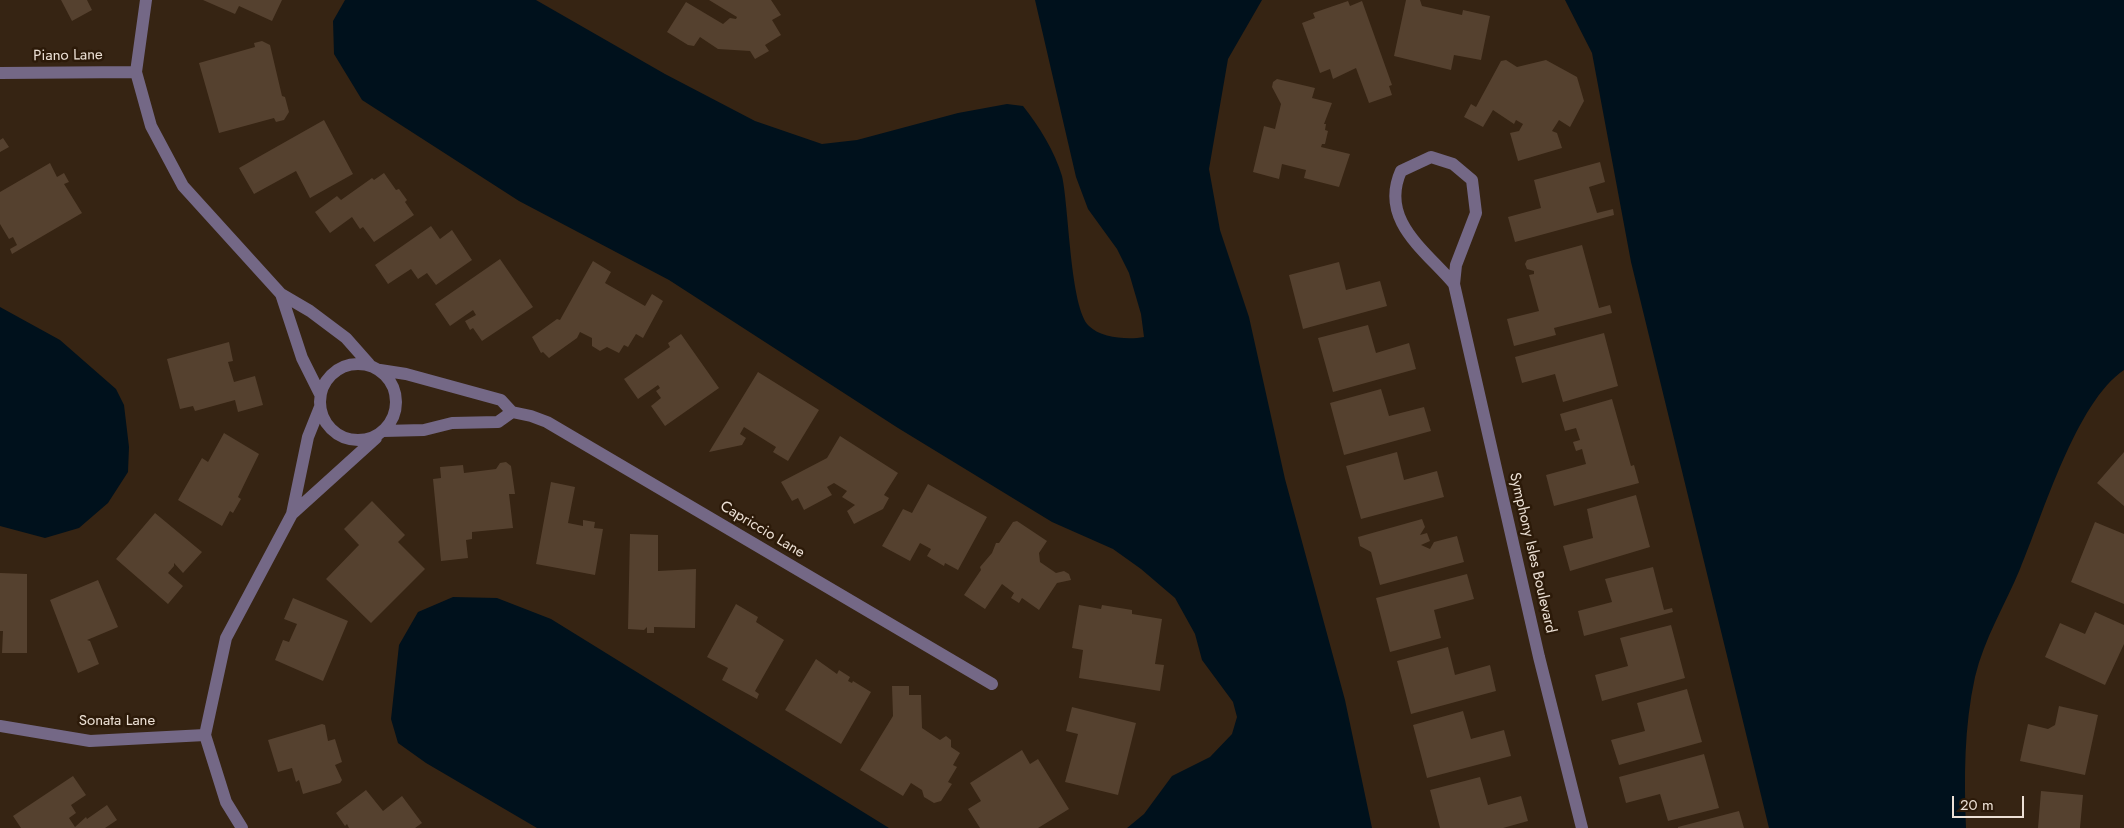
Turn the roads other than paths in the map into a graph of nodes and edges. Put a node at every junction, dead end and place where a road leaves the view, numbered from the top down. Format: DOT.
graph roads {
  1 [pos="146,0"];
  2 [pos="136,72"];
  3 [pos="0,73"];
  4 [pos="1454,284"];
  5 [pos="281,294"];
  6 [pos="374,367"];
  7 [pos="320,400"];
  8 [pos="512,412"];
  9 [pos="381,433"];
  10 [pos="292,514"];
  11 [pos="992,684"];
  12 [pos="0,726"];
  13 [pos="205,735"];
  14 [pos="242,828"];
  15 [pos="1582,828"];
  1 -- 2 [label="street"];
  2 -- 3 [label="street, Piano Lane"];
  2 -- 5 [label="street"];
  4 -- 4 [label="street, Symphony Isles Boulevard"];
  4 -- 15 [label="street, Symphony Isles Boulevard"];
  5 -- 6 [label="street"];
  5 -- 7 [label="street"];
  6 -- 7 [label="street"];
  6 -- 8 [label="street, Capriccio Lane"];
  6 -- 9 [label="street"];
  7 -- 9 [label="street"];
  7 -- 10 [label="street"];
  8 -- 9 [label="street"];
  8 -- 11 [label="street, Capriccio Lane"];
  9 -- 10 [label="street"];
  10 -- 13 [label="street"];
  12 -- 13 [label="street, Sonata Lane"];
  13 -- 14 [label="street"];
}
